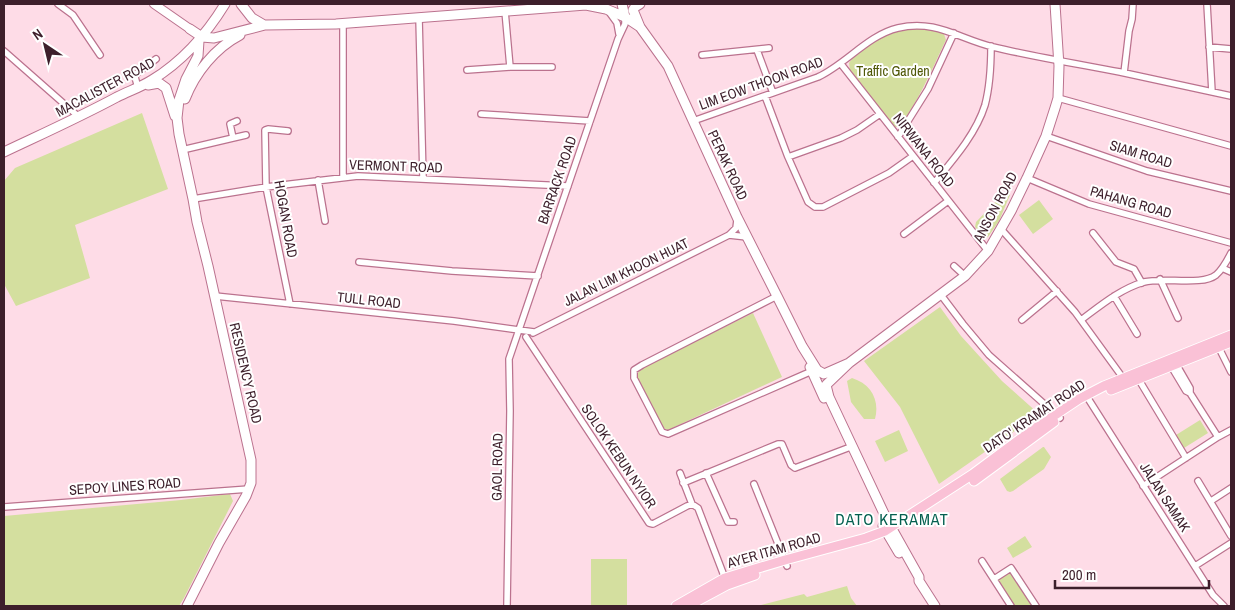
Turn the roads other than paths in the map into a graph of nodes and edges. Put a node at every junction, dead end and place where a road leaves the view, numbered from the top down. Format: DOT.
graph roads {
  1 [pos="58,4"];
  2 [pos="154,4"];
  3 [pos="225,4"];
  4 [pos="241,4"];
  5 [pos="590,4"];
  6 [pos="622,4"];
  7 [pos="640,4"];
  8 [pos="1055,4"];
  9 [pos="1133,4"];
  10 [pos="1207,4"];
  11 [pos="606,9"];
  12 [pos="506,11"];
  13 [pos="625,17"];
  14 [pos="419,18"];
  15 [pos="215,21"];
  16 [pos="343,23"];
  17 [pos="265,25"];
  18 [pos="255,26"];
  19 [pos="640,27"];
  20 [pos="190,29"];
  21 [pos="954,33"];
  22 [pos="201,39"];
  23 [pos="618,39"];
  24 [pos="991,46"];
  25 [pos="1209,47"];
  26 [pos="769,48"];
  27 [pos="1231,48"];
  28 [pos="757,50"];
  29 [pos="4,51"];
  30 [pos="100,55"];
  31 [pos="702,55"];
  32 [pos="183,57"];
  33 [pos="156,59"];
  34 [pos="1058,60"];
  35 [pos="841,64"];
  36 [pos="510,67"];
  37 [pos="552,67"];
  38 [pos="467,70"];
  39 [pos="1124,73"];
  40 [pos="138,88"];
  41 [pos="1212,92"];
  42 [pos="774,93"];
  43 [pos="765,96"];
  44 [pos="1231,96"];
  45 [pos="1058,98"];
  46 [pos="481,114"];
  47 [pos="880,114"];
  48 [pos="79,118"];
  49 [pos="237,121"];
  50 [pos="590,121"];
  51 [pos="693,121"];
  52 [pos="288,131"];
  53 [pos="179,134"];
  54 [pos="246,135"];
  55 [pos="1046,136"];
  56 [pos="898,137"];
  57 [pos="233,138"];
  58 [pos="1231,146"];
  59 [pos="182,150"];
  60 [pos="4,152"];
  61 [pos="913,156"];
  62 [pos="788,157"];
  63 [pos="343,176"];
  64 [pos="423,178"];
  65 [pos="1027,178"];
  66 [pos="318,180"];
  67 [pos="934,183"];
  68 [pos="568,186"];
  69 [pos="266,187"];
  70 [pos="1231,191"];
  71 [pos="194,199"];
  72 [pos="948,201"];
  73 [pos="737,217"];
  74 [pos="325,221"];
  75 [pos="1001,229"];
  76 [pos="904,234"];
  77 [pos="729,235"];
  78 [pos="1095,236"];
  79 [pos="747,237"];
  80 [pos="1231,243"];
  81 [pos="988,251"];
  82 [pos="1231,253"];
  83 [pos="359,262"];
  84 [pos="954,266"];
  85 [pos="1222,268"];
  86 [pos="1231,272"];
  87 [pos="538,276"];
  88 [pos="965,276"];
  89 [pos="1160,279"];
  90 [pos="1142,283"];
  91 [pos="1057,291"];
  92 [pos="941,295"];
  93 [pos="215,296"];
  94 [pos="777,296"];
  95 [pos="1114,296"];
  96 [pos="290,304"];
  97 [pos="1178,318"];
  98 [pos="1022,320"];
  99 [pos="1081,320"];
  100 [pos="520,330"];
  101 [pos="534,332"];
  102 [pos="1137,334"];
  103 [pos="1231,335"];
  104 [pos="517,337"];
  105 [pos="526,337"];
  106 [pos="1231,342"];
  107 [pos="1215,345"];
  108 [pos="802,346"];
  109 [pos="849,363"];
  110 [pos="1173,363"];
  111 [pos="812,371"];
  112 [pos="1231,372"];
  113 [pos="1123,378"];
  114 [pos="1139,380"];
  115 [pos="1088,400"];
  116 [pos="1058,416"];
  117 [pos="1231,430"];
  118 [pos="1218,437"];
  119 [pos="851,446"];
  120 [pos="1186,458"];
  121 [pos="680,473"];
  122 [pos="706,473"];
  123 [pos="1198,481"];
  124 [pos="683,483"];
  125 [pos="754,484"];
  126 [pos="1143,486"];
  127 [pos="1231,488"];
  128 [pos="249,489"];
  129 [pos="1211,500"];
  130 [pos="692,504"];
  131 [pos="4,507"];
  132 [pos="734,522"];
  133 [pos="889,532"];
  134 [pos="1231,536"];
  135 [pos="1231,543"];
  136 [pos="982,561"];
  137 [pos="786,563"];
  138 [pos="1195,566"];
  139 [pos="994,580"];
  140 [pos="726,582"];
  141 [pos="188,606"];
  142 [pos="507,606"];
  143 [pos="676,606"];
  144 [pos="688,606"];
  145 [pos="935,606"];
  146 [pos="1011,606"];
  147 [pos="1036,606"];
  148 [pos="1224,606"];
  1 -- 30 [label="street"];
  2 -- 20 [label="street"];
  3 -- 15 [label="main road, MACALISTER ROAD"];
  4 -- 17 [label="main road"];
  5 -- 11 [label="main road"];
  5 -- 12 [label="main road"];
  6 -- 13 [label="main road"];
  7 -- 19 [label="main road"];
  8 -- 34 [label="main road, ANSON ROAD"];
  9 -- 39 [label="street"];
  10 -- 25 [label="street"];
  11 -- 13 [label="main road"];
  11 -- 23 [label="street"];
  12 -- 14 [label="main road"];
  12 -- 36 [label="street"];
  13 -- 19 [label="main road, PERAK ROAD"];
  13 -- 23 [label="street, BARRACK ROAD"];
  14 -- 16 [label="main road"];
  14 -- 64 [label="street"];
  15 -- 20 [label="main road"];
  15 -- 22 [label="main road, MACALISTER ROAD"];
  16 -- 17 [label="main road"];
  16 -- 63 [label="street"];
  17 -- 18 [label="main road"];
  18 -- 22 [label="main road"];
  18 -- 53 [label="main road"];
  19 -- 51 [label="main road, PERAK ROAD"];
  20 -- 22 [label="main road"];
  20 -- 32 [label="main road"];
  21 -- 24 [label="street, LIM EOW THOON ROAD"];
  21 -- 35 [label="street, LIM EOW THOON ROAD"];
  21 -- 56 [label="street"];
  22 -- 32 [label="main road, MACALISTER ROAD"];
  22 -- 53 [label="main road"];
  23 -- 50 [label="street, BARRACK ROAD"];
  24 -- 34 [label="street, LIM EOW THOON ROAD"];
  24 -- 67 [label="street"];
  25 -- 27 [label="street"];
  25 -- 41 [label="street"];
  26 -- 28 [label="street"];
  28 -- 31 [label="street"];
  28 -- 42 [label="street"];
  29 -- 48 [label="street"];
  32 -- 40 [label="main road, MACALISTER ROAD"];
  33 -- 40 [label="street"];
  34 -- 39 [label="street, LIM EOW THOON ROAD"];
  34 -- 45 [label="main road, ANSON ROAD"];
  35 -- 42 [label="street, LIM EOW THOON ROAD"];
  35 -- 47 [label="street, NIRWANA ROAD"];
  36 -- 37 [label="street"];
  36 -- 38 [label="street"];
  39 -- 41 [label="street, LIM EOW THOON ROAD"];
  40 -- 48 [label="main road, MACALISTER ROAD"];
  40 -- 53 [label="main road"];
  41 -- 44 [label="street, LIM EOW THOON ROAD"];
  42 -- 43 [label="street, LIM EOW THOON ROAD"];
  43 -- 51 [label="street, LIM EOW THOON ROAD"];
  43 -- 62 [label="street"];
  45 -- 55 [label="main road, ANSON ROAD"];
  45 -- 58 [label="street"];
  46 -- 50 [label="street"];
  47 -- 56 [label="street, NIRWANA ROAD"];
  47 -- 62 [label="street"];
  48 -- 60 [label="main road, MACALISTER ROAD"];
  49 -- 57 [label="street"];
  50 -- 68 [label="street, BARRACK ROAD"];
  51 -- 73 [label="main road, PERAK ROAD"];
  52 -- 69 [label="street, HOGAN ROAD"];
  53 -- 59 [label="main road, RESIDENCY ROAD"];
  54 -- 57 [label="street"];
  55 -- 65 [label="main road, ANSON ROAD"];
  55 -- 70 [label="street, SIAM ROAD"];
  56 -- 61 [label="street, NIRWANA ROAD"];
  57 -- 59 [label="street"];
  59 -- 71 [label="main road, RESIDENCY ROAD"];
  61 -- 62 [label="street"];
  61 -- 67 [label="street, NIRWANA ROAD"];
  63 -- 64 [label="street, VERMONT ROAD"];
  63 -- 66 [label="street, VERMONT ROAD"];
  64 -- 68 [label="street, VERMONT ROAD"];
  65 -- 75 [label="main road, ANSON ROAD"];
  65 -- 80 [label="street, PAHANG ROAD"];
  66 -- 69 [label="street, VERMONT ROAD"];
  66 -- 74 [label="street"];
  67 -- 72 [label="street, NIRWANA ROAD"];
  68 -- 87 [label="street, BARRACK ROAD"];
  69 -- 71 [label="street, VERMONT ROAD"];
  69 -- 96 [label="street, HOGAN ROAD"];
  71 -- 93 [label="main road, RESIDENCY ROAD"];
  72 -- 76 [label="street"];
  72 -- 81 [label="street, NIRWANA ROAD"];
  73 -- 77 [label="street"];
  73 -- 79 [label="main road, PERAK ROAD"];
  75 -- 81 [label="main road, ANSON ROAD"];
  75 -- 91 [label="street"];
  77 -- 79 [label="street"];
  77 -- 101 [label="street, JALAN LIM KHOON HUAT"];
  78 -- 90 [label="street"];
  79 -- 94 [label="main road, PERAK ROAD"];
  81 -- 88 [label="main road, ANSON ROAD"];
  82 -- 85 [label="street"];
  83 -- 87 [label="street"];
  84 -- 88 [label="street"];
  85 -- 86 [label="street"];
  85 -- 89 [label="street"];
  87 -- 100 [label="street, BARRACK ROAD"];
  88 -- 92 [label="main road, ANSON ROAD"];
  89 -- 90 [label="street"];
  89 -- 97 [label="street"];
  90 -- 95 [label="street"];
  91 -- 98 [label="street"];
  91 -- 99 [label="street"];
  92 -- 109 [label="main road, ANSON ROAD"];
  92 -- 116 [label="street"];
  93 -- 96 [label="street, TULL ROAD"];
  93 -- 128 [label="main road, RESIDENCY ROAD"];
  94 -- 108 [label="main road, PERAK ROAD"];
  94 -- 111 [label="street"];
  95 -- 99 [label="street"];
  95 -- 102 [label="street"];
  96 -- 100 [label="street, TULL ROAD"];
  99 -- 113 [label="street"];
  100 -- 101 [label="street"];
  100 -- 104 [label="street, GAOL ROAD"];
  101 -- 105 [label="street, JALAN LIM KHOON HUAT"];
  103 -- 107 [label="main road, DATO' KRAMAT ROAD"];
  104 -- 105 [label="street"];
  104 -- 142 [label="street, GAOL ROAD"];
  105 -- 130 [label="street, SOLOK KEBUN NYIOR"];
  106 -- 107 [label="main road, DATO' KRAMAT ROAD"];
  107 -- 110 [label="main road, DATO' KRAMAT ROAD"];
  107 -- 112 [label="street"];
  108 -- 109 [label="main road, PERAK ROAD"];
  108 -- 111 [label="main road, PERAK ROAD"];
  109 -- 119 [label="main road, PERAK ROAD"];
  110 -- 113 [label="main road, DATO' KRAMAT ROAD"];
  110 -- 114 [label="main road, DATO' KRAMAT ROAD"];
  110 -- 118 [label="street"];
  111 -- 119 [label="main road, PERAK ROAD"];
  113 -- 116 [label="main road, DATO' KRAMAT ROAD"];
  114 -- 115 [label="main road, DATO' KRAMAT ROAD"];
  114 -- 120 [label="street"];
  115 -- 116 [label="main road, DATO' KRAMAT ROAD"];
  115 -- 126 [label="street, JALAN SAMAK"];
  116 -- 133 [label="main road, DATO' KRAMAT ROAD"];
  117 -- 118 [label="street"];
  118 -- 120 [label="street"];
  119 -- 122 [label="street"];
  119 -- 133 [label="main road, PERAK ROAD"];
  120 -- 126 [label="street"];
  121 -- 124 [label="street"];
  122 -- 124 [label="street"];
  122 -- 132 [label="street"];
  123 -- 129 [label="street"];
  124 -- 130 [label="street"];
  125 -- 137 [label="street"];
  126 -- 138 [label="street, JALAN SAMAK"];
  127 -- 129 [label="street"];
  128 -- 131 [label="street, SEPOY LINES ROAD"];
  128 -- 141 [label="main road, RESIDENCY ROAD"];
  129 -- 134 [label="street"];
  130 -- 140 [label="street"];
  133 -- 137 [label="main road, AYER ITAM ROAD"];
  133 -- 145 [label="main road, PERAK ROAD"];
  135 -- 138 [label="street"];
  136 -- 139 [label="street"];
  137 -- 140 [label="main road, AYER ITAM ROAD"];
  138 -- 148 [label="street, JALAN SAMAK"];
  139 -- 146 [label="street"];
  139 -- 147 [label="street"];
  140 -- 143 [label="main road, AYER ITAM ROAD"];
  140 -- 144 [label="main road, AYER ITAM ROAD"];
}
